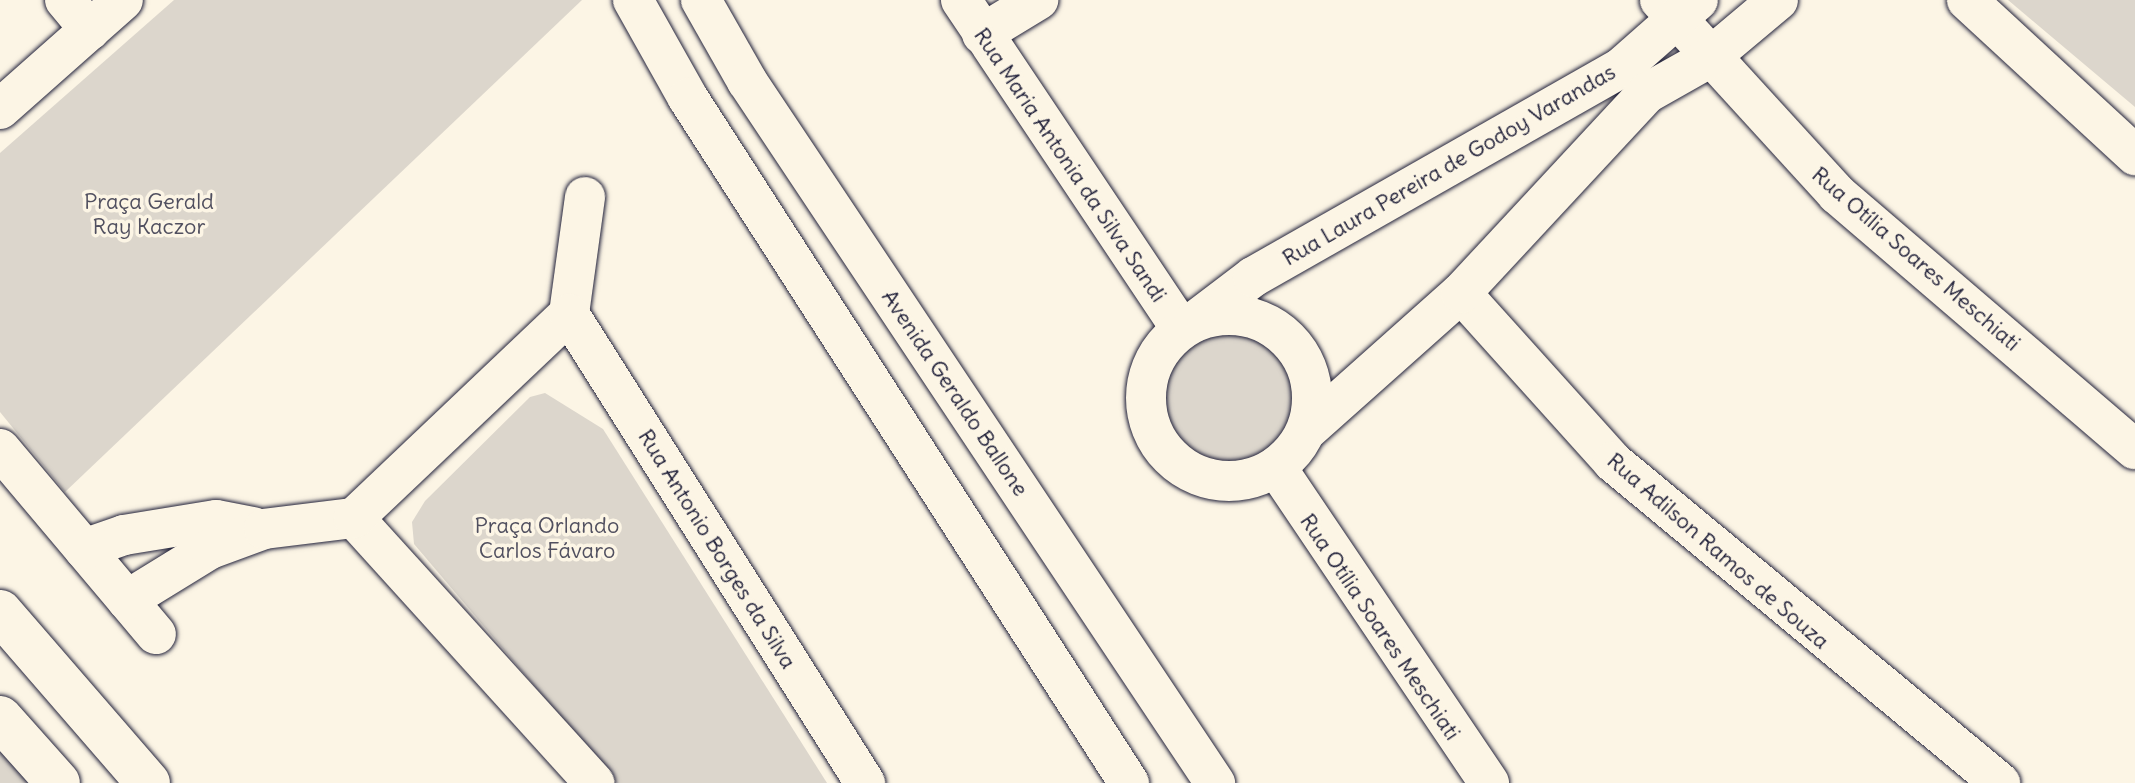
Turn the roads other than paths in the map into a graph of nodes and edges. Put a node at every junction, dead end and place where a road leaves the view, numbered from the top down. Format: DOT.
graph roads {
  1 [pos="123,0"];
  2 [pos="633,0"];
  3 [pos="701,0"];
  4 [pos="961,0"];
  5 [pos="1038,0"];
  6 [pos="1778,0"];
  7 [pos="1967,0"];
  8 [pos="1678,6"];
  9 [pos="77,15"];
  10 [pos="982,34"];
  11 [pos="1709,58"];
  12 [pos="0,109"];
  13 [pos="2135,155"];
  14 [pos="585,197"];
  15 [pos="1461,293"];
  16 [pos="569,314"];
  17 [pos="1188,325"];
  18 [pos="1307,430"];
  19 [pos="0,449"];
  20 [pos="2135,449"];
  21 [pos="1276,467"];
  22 [pos="354,518"];
  23 [pos="264,529"];
  24 [pos="84,549"];
  25 [pos="127,600"];
  26 [pos="0,612"];
  27 [pos="156,634"];
  28 [pos="0,718"];
  29 [pos="58,783"];
  30 [pos="148,783"];
  31 [pos="594,783"];
  32 [pos="865,783"];
  33 [pos="1129,783"];
  34 [pos="1215,783"];
  35 [pos="1489,783"];
  36 [pos="2000,783"];
  1 -- 9 [label="street"];
  2 -- 33 [label="street"];
  3 -- 34 [label="street, Avenida Geraldo Ballone"];
  4 -- 10 [label="street, Rua Maria Antonia da Silva Sandi"];
  5 -- 10 [label="street"];
  6 -- 11 [label="street, Rua Laura Pereira de Godoy Varandas"];
  7 -- 13 [label="street"];
  8 -- 11 [label="street"];
  8 -- 17 [label="street, Rua Laura Pereira de Godoy Varandas"];
  9 -- 12 [label="street"];
  10 -- 17 [label="street, Rua Maria Antonia da Silva Sandi"];
  11 -- 15 [label="street, Rua Laura Pereira de Godoy Varandas"];
  11 -- 20 [label="street, Rua Otília Soares Meschiati"];
  14 -- 16 [label="street"];
  15 -- 18 [label="street, Rua Laura Pereira de Godoy Varandas"];
  15 -- 36 [label="street, Rua Adilson Ramos de Souza"];
  16 -- 22 [label="street"];
  16 -- 32 [label="street, Rua Antonio Borges da Silva"];
  17 -- 18 [label="street"];
  17 -- 21 [label="street"];
  18 -- 21 [label="street"];
  19 -- 24 [label="street"];
  21 -- 35 [label="street, Rua Otília Soares Meschiati"];
  22 -- 23 [label="street"];
  22 -- 31 [label="street"];
  23 -- 24 [label="street"];
  23 -- 25 [label="street"];
  24 -- 25 [label="street"];
  25 -- 27 [label="street"];
  26 -- 30 [label="main road"];
  28 -- 29 [label="main road"];
}
